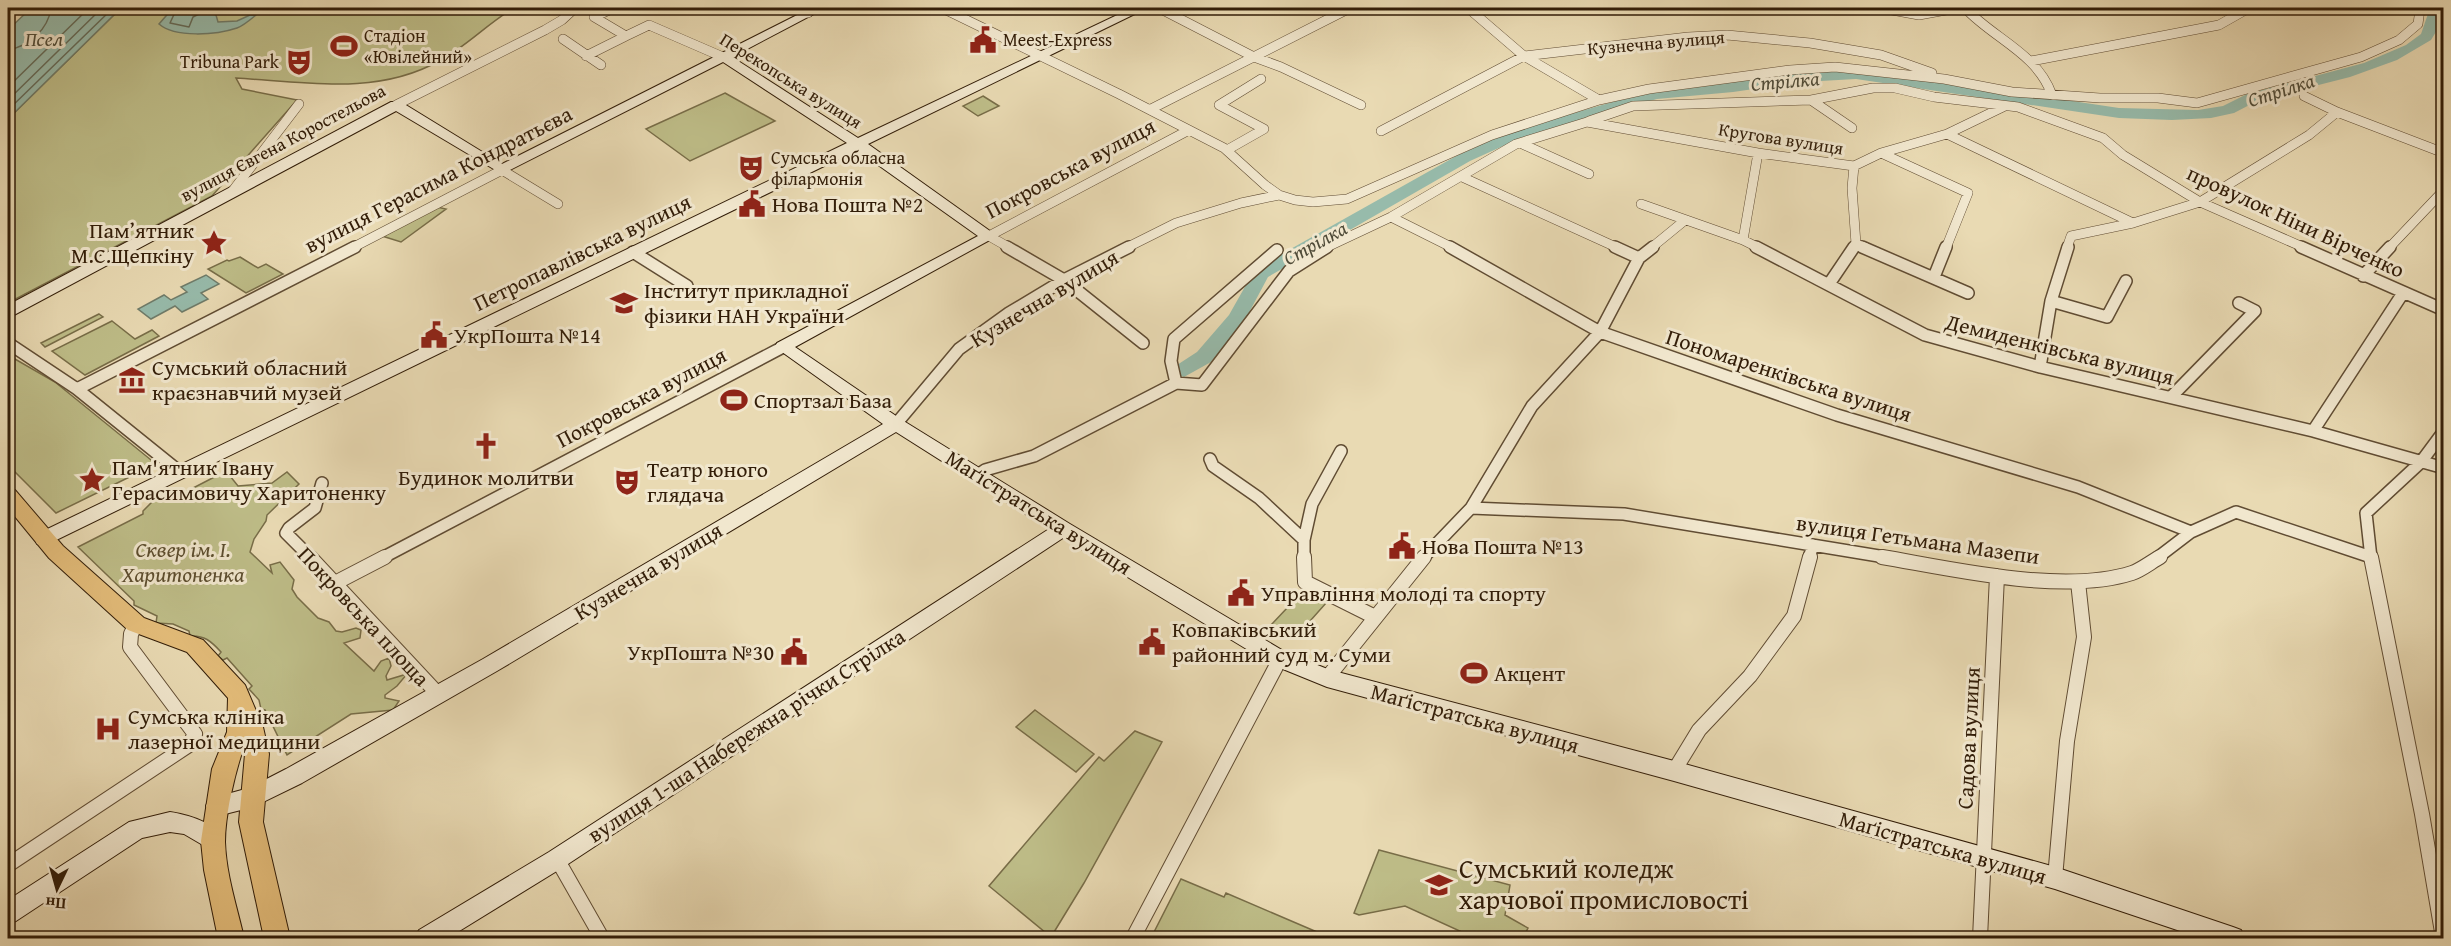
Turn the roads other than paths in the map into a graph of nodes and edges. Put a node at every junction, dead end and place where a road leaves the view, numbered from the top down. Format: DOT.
graph roads {
  1 [pos="575,8"];
  2 [pos="796,8"];
  3 [pos="942,8"];
  4 [pos="1141,8"];
  5 [pos="1158,8"];
  6 [pos="1350,8"];
  7 [pos="1468,8"];
  8 [pos="1881,8"];
  9 [pos="1957,8"];
  10 [pos="1965,8"];
  11 [pos="2249,8"];
  12 [pos="2418,8"];
  13 [pos="611,9"];
  14 [pos="813,10"];
  15 [pos="626,36"];
  16 [pos="563,39"];
  17 [pos="1040,55"];
  18 [pos="586,56"];
  19 [pos="1524,56"];
  20 [pos="723,57"];
  21 [pos="1254,57"];
  22 [pos="2031,61"];
  23 [pos="601,65"];
  24 [pos="1281,67"];
  25 [pos="1944,79"];
  26 [pos="2052,95"];
  27 [pos="2304,96"];
  28 [pos="1599,100"];
  29 [pos="1810,100"];
  30 [pos="299,105"];
  31 [pos="396,105"];
  32 [pos="1361,105"];
  33 [pos="2005,106"];
  34 [pos="1151,109"];
  35 [pos="2337,112"];
  36 [pos="1587,122"];
  37 [pos="1852,128"];
  38 [pos="1189,130"];
  39 [pos="1381,131"];
  40 [pos="1947,134"];
  41 [pos="1520,143"];
  42 [pos="858,144"];
  43 [pos="1227,150"];
  44 [pos="1758,153"];
  45 [pos="1881,153"];
  46 [pos="2444,153"];
  47 [pos="1854,166"];
  48 [pos="502,170"];
  49 [pos="1589,174"];
  50 [pos="1462,177"];
  51 [pos="2444,190"];
  52 [pos="231,193"];
  53 [pos="1279,195"];
  54 [pos="2200,202"];
  55 [pos="558,204"];
  56 [pos="1641,204"];
  57 [pos="1391,217"];
  58 [pos="1684,221"];
  59 [pos="2133,223"];
  60 [pos="989,236"];
  61 [pos="1743,240"];
  62 [pos="1856,244"];
  63 [pos="1277,250"];
  64 [pos="633,252"];
  65 [pos="1639,258"];
  66 [pos="2363,276"];
  67 [pos="1934,277"];
  68 [pos="1064,280"];
  69 [pos="2126,281"];
  70 [pos="1829,284"];
  71 [pos="687,286"];
  72 [pos="1968,293"];
  73 [pos="2403,293"];
  74 [pos="2051,301"];
  75 [pos="2239,303"];
  76 [pos="2444,310"];
  77 [pos="8,311"];
  78 [pos="1600,332"];
  79 [pos="8,343"];
  80 [pos="1143,343"];
  81 [pos="783,347"];
  82 [pos="2040,366"];
  83 [pos="1176,383"];
  84 [pos="77,389"];
  85 [pos="2171,397"];
  86 [pos="896,424"];
  87 [pos="2313,431"];
  88 [pos="2444,431"];
  89 [pos="1341,451"];
  90 [pos="1210,459"];
  91 [pos="2421,462"];
  92 [pos="2444,468"];
  93 [pos="180,472"];
  94 [pos="979,474"];
  95 [pos="322,483"];
  96 [pos="8,495"];
  97 [pos="1471,508"];
  98 [pos="1063,529"];
  99 [pos="2191,531"];
  100 [pos="44,539"];
  101 [pos="1304,540"];
  102 [pos="1813,545"];
  103 [pos="2371,557"];
  104 [pos="1997,576"];
  105 [pos="2078,582"];
  106 [pos="335,583"];
  107 [pos="1374,617"];
  108 [pos="136,624"];
  109 [pos="1280,659"];
  110 [pos="1327,678"];
  111 [pos="237,692"];
  112 [pos="438,694"];
  113 [pos="1674,771"];
  114 [pos="253,797"];
  115 [pos="217,806"];
  116 [pos="213,841"];
  117 [pos="557,858"];
  118 [pos="1983,858"];
  119 [pos="8,865"];
  120 [pos="2055,878"];
  121 [pos="8,913"];
  122 [pos="231,939"];
  123 [pos="277,939"];
  124 [pos="428,939"];
  125 [pos="602,939"];
  126 [pos="1133,939"];
  127 [pos="1980,939"];
  128 [pos="2233,939"];
  129 [pos="2443,939"];
  1 -- 31 [label="street, вулиця Євгена Коростельова"];
  2 -- 14 [label="street"];
  3 -- 17 [label="street"];
  4 -- 17 [label="street, Петропавлівська вулиця"];
  5 -- 21 [label="street"];
  6 -- 21 [label="street"];
  7 -- 19 [label="street"];
  8 -- 9 [label="street"];
  10 -- 22 [label="street"];
  11 -- 22 [label="street"];
  12 -- 26 [label="street"];
  13 -- 15 [label="street"];
  14 -- 20 [label="street, вулиця Герасима Кондратьєва"];
  15 -- 18 [label="street"];
  15 -- 20 [label="street, Перекопська вулиця"];
  16 -- 18 [label="street"];
  17 -- 34 [label="street"];
  17 -- 42 [label="street, Петропавлівська вулиця"];
  18 -- 23 [label="street"];
  19 -- 25 [label="street, Кузнечна вулиця"];
  19 -- 28 [label="street"];
  19 -- 39 [label="street, Кузнечна вулиця"];
  20 -- 42 [label="street, Перекопська вулиця"];
  20 -- 48 [label="street, вулиця Герасима Кондратьєва"];
  21 -- 24 [label="street"];
  21 -- 34 [label="street"];
  22 -- 26 [label="street"];
  24 -- 32 [label="street"];
  24 -- 43 [label="street"];
  25 -- 26 [label="street"];
  25 -- 28 [label="street"];
  27 -- 35 [label="street"];
  28 -- 53 [label="street"];
  29 -- 33 [label="street, Кругова вулиця"];
  29 -- 36 [label="street, Кругова вулиця"];
  29 -- 37 [label="street"];
  30 -- 52 [label="street"];
  31 -- 48 [label="street"];
  31 -- 52 [label="street, вулиця Євгена Коростельова"];
  33 -- 40 [label="street, Кругова вулиця"];
  33 -- 54 [label="street, провулок Ніни Вірченко"];
  34 -- 38 [label="street"];
  35 -- 46 [label="street"];
  35 -- 54 [label="street"];
  36 -- 41 [label="street, Кругова вулиця"];
  36 -- 44 [label="street, Кругова вулиця"];
  38 -- 43 [label="street"];
  38 -- 60 [label="street, Покровська вулиця"];
  40 -- 45 [label="street, Кругова вулиця"];
  40 -- 59 [label="street"];
  41 -- 49 [label="street"];
  41 -- 50 [label="street, Кругова вулиця"];
  42 -- 60 [label="street, Перекопська вулиця"];
  42 -- 64 [label="street, Петропавлівська вулиця"];
  43 -- 53 [label="street"];
  44 -- 47 [label="street, Кругова вулиця"];
  44 -- 61 [label="street"];
  45 -- 47 [label="street, Кругова вулиця"];
  45 -- 67 [label="street"];
  47 -- 62 [label="street"];
  48 -- 55 [label="street"];
  48 -- 84 [label="street, вулиця Герасима Кондратьєва"];
  50 -- 57 [label="street, Кругова вулиця"];
  50 -- 65 [label="street"];
  51 -- 66 [label="street"];
  52 -- 77 [label="street, вулиця Євгена Коростельова"];
  53 -- 68 [label="street, Кузнечна вулиця"];
  54 -- 59 [label="street"];
  54 -- 66 [label="street, провулок Ніни Вірченко"];
  56 -- 58 [label="street, Демиденківська вулиця"];
  57 -- 78 [label="street, Пономаренківська вулиця"];
  57 -- 83 [label="street, Кругова вулиця"];
  58 -- 61 [label="street, Демиденківська вулиця"];
  58 -- 65 [label="street"];
  59 -- 74 [label="street"];
  60 -- 68 [label="street, Перекопська вулиця"];
  60 -- 81 [label="street, Покровська вулиця"];
  61 -- 70 [label="street, Демиденківська вулиця"];
  62 -- 67 [label="street"];
  62 -- 70 [label="street"];
  63 -- 83 [label="street"];
  64 -- 71 [label="street"];
  64 -- 93 [label="street, Петропавлівська вулиця"];
  65 -- 78 [label="street"];
  66 -- 73 [label="street, провулок Ніни Вірченко"];
  67 -- 72 [label="street"];
  68 -- 80 [label="street, Перекопська вулиця"];
  68 -- 86 [label="street, Кузнечна вулиця"];
  69 -- 74 [label="street"];
  70 -- 82 [label="street, Демиденківська вулиця"];
  73 -- 76 [label="street, провулок Ніни Вірченко"];
  73 -- 87 [label="street"];
  74 -- 82 [label="street"];
  75 -- 85 [label="street"];
  78 -- 97 [label="street"];
  78 -- 99 [label="street, Пономаренківська вулиця"];
  79 -- 84 [label="street"];
  81 -- 86 [label="street, Маґістратська вулиця"];
  81 -- 106 [label="street, Покровська вулиця"];
  82 -- 85 [label="street, Демиденківська вулиця"];
  83 -- 94 [label="street"];
  84 -- 93 [label="street"];
  85 -- 87 [label="street, Демиденківська вулиця"];
  86 -- 94 [label="street, Маґістратська вулиця"];
  86 -- 112 [label="street, Кузнечна вулиця"];
  87 -- 91 [label="street, Демиденківська вулиця"];
  88 -- 91 [label="street"];
  89 -- 101 [label="street"];
  90 -- 101 [label="street"];
  91 -- 92 [label="street, Демиденківська вулиця"];
  91 -- 103 [label="street"];
  93 -- 100 [label="street, Петропавлівська вулиця"];
  94 -- 98 [label="street, Маґістратська вулиця"];
  95 -- 106 [label="street, Покровська площа"];
  96 -- 100 [label="main road"];
  97 -- 102 [label="street, вулиця Гетьмана Мазепи"];
  97 -- 107 [label="street"];
  98 -- 109 [label="street, Маґістратська вулиця"];
  98 -- 117 [label="street, вулиця 1-ша Набережна річки Стрілка"];
  99 -- 103 [label="street, вулиця Гетьмана Мазепи"];
  99 -- 105 [label="street, вулиця Гетьмана Мазепи"];
  100 -- 108 [label="main road"];
  101 -- 107 [label="street"];
  102 -- 104 [label="street, вулиця Гетьмана Мазепи"];
  102 -- 113 [label="street"];
  103 -- 129 [label="street"];
  104 -- 105 [label="street, вулиця Гетьмана Мазепи"];
  104 -- 118 [label="street, Садова вулиця"];
  105 -- 120 [label="street"];
  106 -- 112 [label="street, Покровська площа"];
  107 -- 110 [label="street"];
  108 -- 111 [label="main road"];
  108 -- 119 [label="street"];
  109 -- 110 [label="street, Маґістратська вулиця"];
  109 -- 126 [label="street"];
  110 -- 113 [label="street, Маґістратська вулиця"];
  111 -- 114 [label="main road"];
  111 -- 115 [label="main road"];
  112 -- 114 [label="street, Кузнечна вулиця"];
  113 -- 118 [label="street, Маґістратська вулиця"];
  114 -- 115 [label="street, Кузнечна вулиця"];
  114 -- 123 [label="main road"];
  115 -- 116 [label="main road"];
  116 -- 121 [label="street"];
  116 -- 122 [label="main road"];
  117 -- 124 [label="street, вулиця 1-ша Набережна річки Стрілка"];
  117 -- 125 [label="street"];
  118 -- 120 [label="street, Маґістратська вулиця"];
  118 -- 127 [label="street, Садова вулиця"];
  120 -- 128 [label="street, Маґістратська вулиця"];
}
